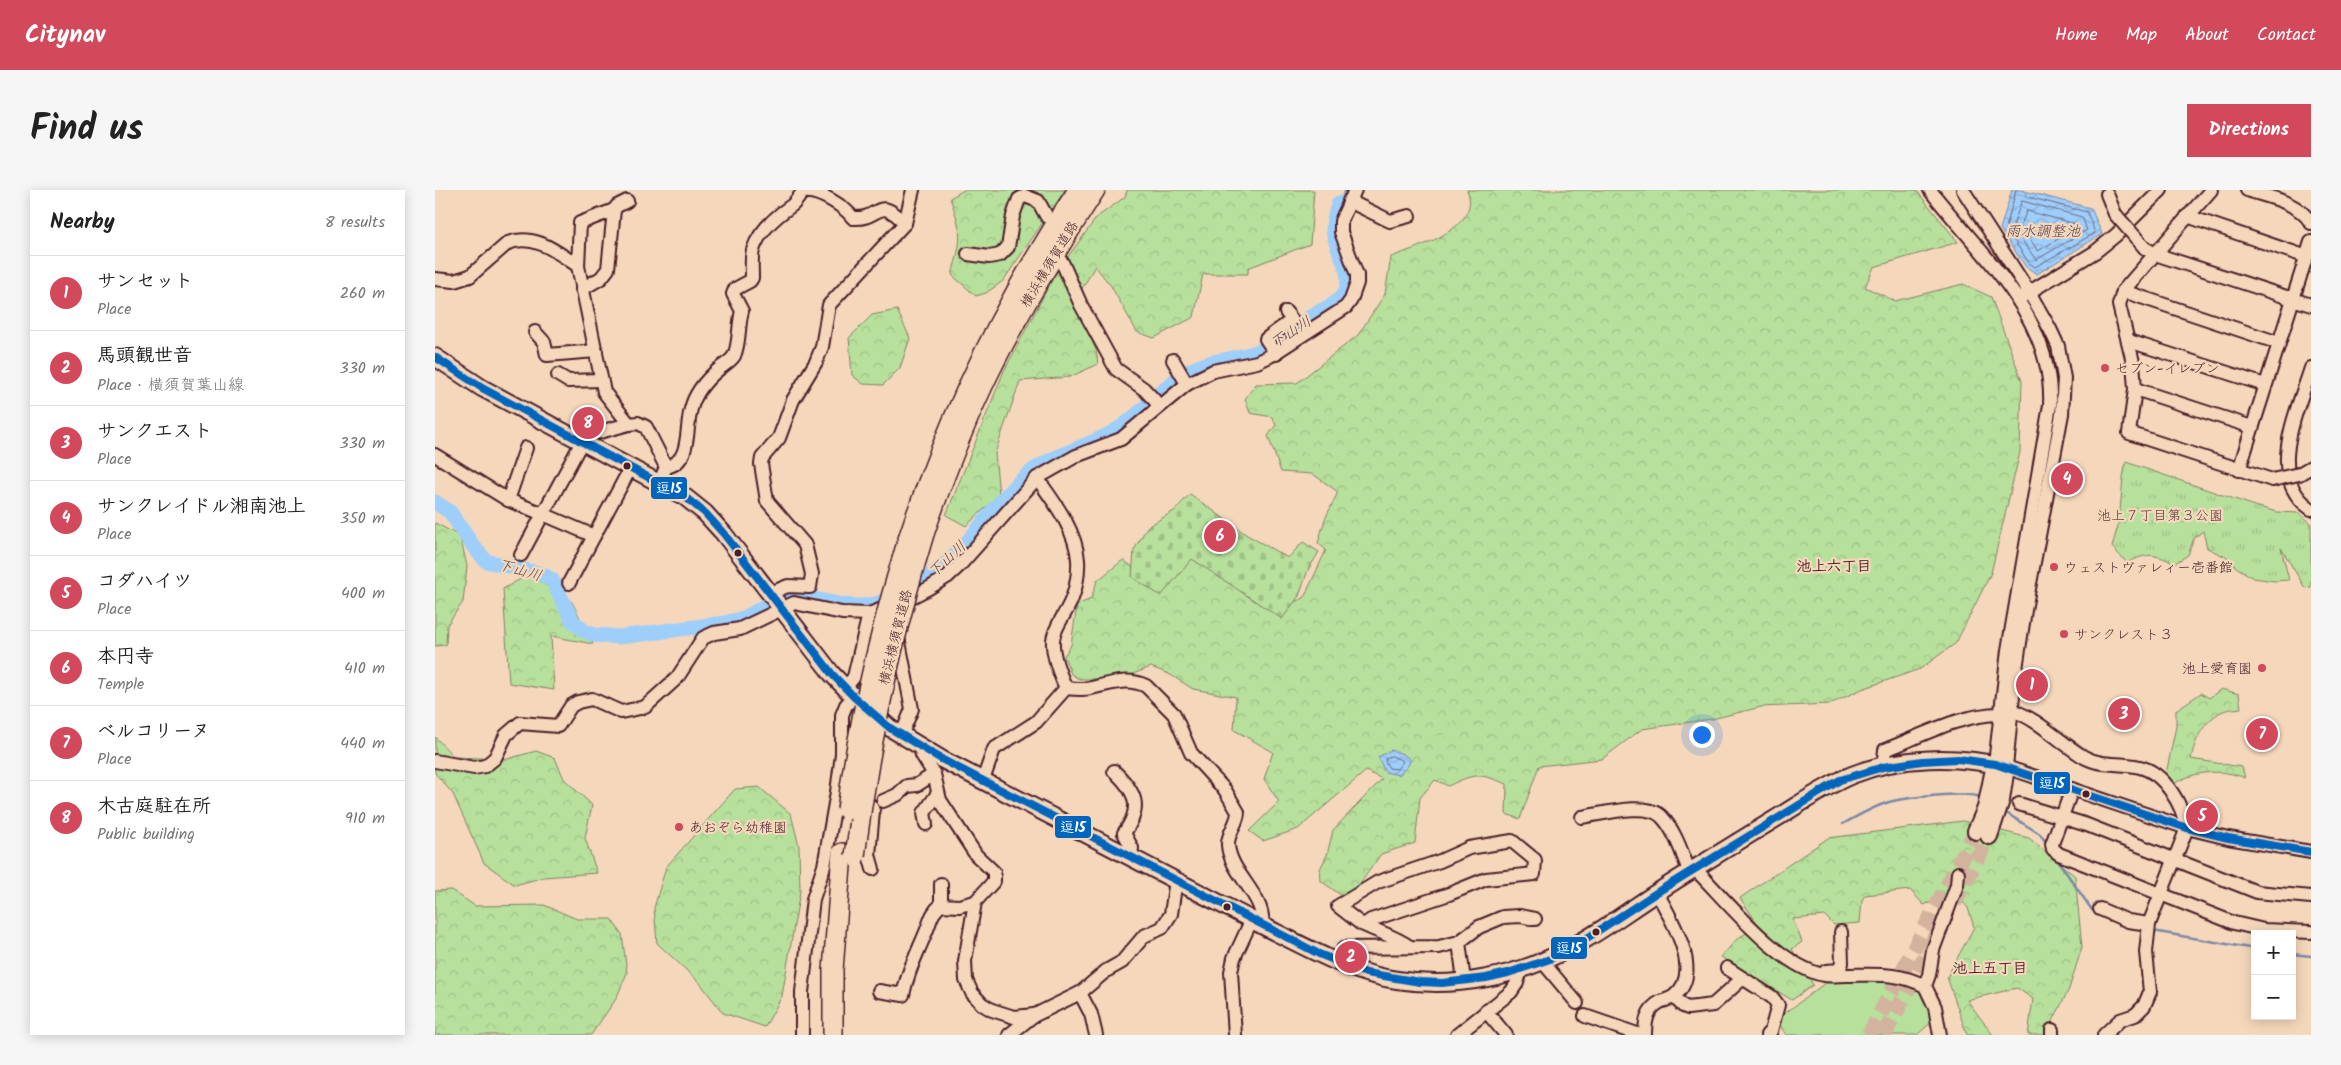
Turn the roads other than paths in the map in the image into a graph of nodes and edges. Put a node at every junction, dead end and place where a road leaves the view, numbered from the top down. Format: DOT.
graph roads {
  1 [pos="913,190"];
  2 [pos="1078,190"];
  3 [pos="1095,190"];
  4 [pos="1930,190"];
  5 [pos="1963,190"];
  6 [pos="2161,190"];
  7 [pos="2211,190"];
  8 [pos="2247,190"];
  9 [pos="2105,191"];
  10 [pos="2266,193"];
  11 [pos="1352,195"];
  12 [pos="627,201"];
  13 [pos="614,210"];
  14 [pos="1409,216"];
  15 [pos="2187,216"];
  16 [pos="1047,217"];
  17 [pos="905,223"];
  18 [pos="2311,223"];
  19 [pos="2311,242"];
  20 [pos="2150,251"];
  21 [pos="968,254"];
  22 [pos="2307,257"];
  23 [pos="1062,262"];
  24 [pos="578,266"];
  25 [pos="435,279"];
  26 [pos="582,289"];
  27 [pos="2123,291"];
  28 [pos="2029,292"];
  29 [pos="2293,299"];
  30 [pos="2017,300"];
  31 [pos="2311,305"];
  32 [pos="1286,312"];
  33 [pos="535,332"];
  34 [pos="2129,341"];
  35 [pos="2279,342"];
  36 [pos="1272,348"];
  37 [pos="596,351"];
  38 [pos="435,357"];
  39 [pos="2311,368"];
  40 [pos="558,375"];
  41 [pos="601,380"];
  42 [pos="2265,386"];
  43 [pos="2135,389"];
  44 [pos="1156,401"];
  45 [pos="629,424"];
  46 [pos="2252,427"];
  47 [pos="582,441"];
  48 [pos="526,448"];
  49 [pos="435,455"];
  50 [pos="631,467"];
  51 [pos="2311,467"];
  52 [pos="2239,470"];
  53 [pos="663,475"];
  54 [pos="1037,478"];
  55 [pos="508,500"];
  56 [pos="2311,509"];
  57 [pos="543,514"];
  58 [pos="916,535"];
  59 [pos="594,536"];
  60 [pos="521,555"];
  61 [pos="569,582"];
  62 [pos="775,600"];
  63 [pos="892,605"];
  64 [pos="869,614"];
  65 [pos="1066,688"];
  66 [pos="850,693"];
  67 [pos="2006,712"];
  68 [pos="901,736"];
  69 [pos="920,747"];
  70 [pos="435,761"];
  71 [pos="2001,765"];
  72 [pos="1883,766"];
  73 [pos="1114,771"];
  74 [pos="934,774"];
  75 [pos="983,780"];
  76 [pos="2072,789"];
  77 [pos="837,792"];
  78 [pos="938,793"];
  79 [pos="883,801"];
  80 [pos="2019,804"];
  81 [pos="2062,816"];
  82 [pos="1583,817"];
  83 [pos="926,824"];
  84 [pos="2187,828"];
  85 [pos="1982,833"];
  86 [pos="2311,852"];
  87 [pos="849,855"];
  88 [pos="1131,856"];
  89 [pos="2175,859"];
  90 [pos="873,869"];
  91 [pos="1692,871"];
  92 [pos="1958,873"];
  93 [pos="1176,880"];
  94 [pos="941,884"];
  95 [pos="1657,893"];
  96 [pos="2161,893"];
  97 [pos="2311,897"];
  98 [pos="975,902"];
  99 [pos="941,905"];
  100 [pos="2100,909"];
  101 [pos="1535,919"];
  102 [pos="1257,922"];
  103 [pos="2149,924"];
  104 [pos="1363,926"];
  105 [pos="2257,930"];
  106 [pos="1841,932"];
  107 [pos="2296,932"];
  108 [pos="2311,932"];
  109 [pos="1459,942"];
  110 [pos="1410,946"];
  111 [pos="1344,948"];
  112 [pos="1542,961"];
  113 [pos="1727,968"];
  114 [pos="1521,970"];
  115 [pos="1824,975"];
  116 [pos="1742,979"];
  117 [pos="1464,981"];
  118 [pos="1925,986"];
  119 [pos="879,991"];
  120 [pos="1080,993"];
  121 [pos="1674,997"];
  122 [pos="1577,1003"];
  123 [pos="1487,1011"];
  124 [pos="1035,1015"];
  125 [pos="1585,1016"];
  126 [pos="802,1035"];
  127 [pos="833,1035"];
  128 [pos="846,1035"];
  129 [pos="1009,1035"];
  130 [pos="1096,1035"];
  131 [pos="1235,1035"];
  132 [pos="1459,1035"];
  133 [pos="1506,1035"];
  134 [pos="1640,1035"];
  135 [pos="1645,1035"];
  136 [pos="1767,1035"];
  137 [pos="1940,1035"];
  138 [pos="2104,1035"];
  1 -- 17 [label="street"];
  2 -- 58 [label="highway, 横浜横須賀道路"];
  3 -- 58 [label="highway, 横浜横須賀道路"];
  4 -- 30 [label="street"];
  5 -- 28 [label="street"];
  6 -- 28 [label="street"];
  7 -- 15 [label="street"];
  8 -- 10 [label="street"];
  9 -- 20 [label="street, bridge"];
  10 -- 18 [label="street"];
  11 -- 14 [label="street"];
  11 -- 36 [label="street"];
  12 -- 13 [label="street"];
  13 -- 24 [label="street"];
  13 -- 26 [label="street"];
  15 -- 20 [label="street"];
  15 -- 22 [label="street"];
  16 -- 21 [label="street"];
  17 -- 53 [label="street"];
  17 -- 62 [label="street"];
  19 -- 22 [label="street"];
  20 -- 27 [label="street"];
  20 -- 29 [label="street"];
  22 -- 29 [label="street"];
  23 -- 44 [label="street"];
  24 -- 25 [label="street"];
  24 -- 26 [label="street"];
  26 -- 37 [label="street"];
  27 -- 34 [label="street"];
  27 -- 35 [label="street"];
  28 -- 30 [label="street"];
  28 -- 67 [label="street"];
  29 -- 31 [label="street"];
  29 -- 35 [label="street"];
  30 -- 67 [label="street"];
  32 -- 36 [label="street"];
  33 -- 37 [label="street"];
  34 -- 42 [label="street"];
  34 -- 43 [label="street"];
  35 -- 42 [label="street"];
  36 -- 44 [label="street"];
  37 -- 41 [label="street"];
  38 -- 47 [label="main road"];
  39 -- 56 [label="street"];
  40 -- 41 [label="street"];
  41 -- 45 [label="street"];
  42 -- 46 [label="street"];
  43 -- 46 [label="street"];
  43 -- 52 [label="street"];
  44 -- 54 [label="street"];
  45 -- 47 [label="street"];
  45 -- 53 [label="street"];
  46 -- 52 [label="street"];
  47 -- 50 [label="main road"];
  47 -- 57 [label="street"];
  48 -- 55 [label="street"];
  49 -- 55 [label="street"];
  50 -- 53 [label="main road"];
  50 -- 59 [label="street"];
  51 -- 52 [label="street, bridge"];
  53 -- 62 [label="main road"];
  54 -- 63 [label="street"];
  54 -- 65 [label="street"];
  55 -- 57 [label="street"];
  57 -- 59 [label="street"];
  57 -- 60 [label="street"];
  58 -- 87 [label="highway, 横浜横須賀道路, bridge"];
  59 -- 61 [label="street"];
  62 -- 64 [label="street"];
  62 -- 66 [label="main road"];
  62 -- 70 [label="street"];
  63 -- 64 [label="street"];
  63 -- 68 [label="street"];
  64 -- 66 [label="street"];
  65 -- 75 [label="street"];
  65 -- 102 [label="street"];
  66 -- 68 [label="main road"];
  66 -- 77 [label="street"];
  67 -- 71 [label="street"];
  67 -- 72 [label="street"];
  67 -- 84 [label="street"];
  68 -- 69 [label="main road"];
  69 -- 74 [label="street"];
  69 -- 75 [label="main road"];
  71 -- 72 [label="main road"];
  71 -- 76 [label="street"];
  71 -- 85 [label="main road"];
  72 -- 91 [label="main road"];
  73 -- 88 [label="street"];
  74 -- 78 [label="street"];
  74 -- 79 [label="street"];
  75 -- 88 [label="main road"];
  76 -- 81 [label="street"];
  76 -- 84 [label="street"];
  77 -- 90 [label="street"];
  77 -- 126 [label="street"];
  78 -- 83 [label="street"];
  78 -- 98 [label="street"];
  80 -- 81 [label="street"];
  81 -- 89 [label="street"];
  81 -- 96 [label="street"];
  82 -- 91 [label="street"];
  84 -- 86 [label="street"];
  84 -- 89 [label="street"];
  87 -- 127 [label="highway, 横浜横須賀道路"];
  87 -- 128 [label="highway, 横浜横須賀道路"];
  88 -- 93 [label="main road"];
  89 -- 96 [label="street"];
  89 -- 97 [label="street"];
  91 -- 95 [label="main road"];
  91 -- 115 [label="street"];
  92 -- 118 [label="street"];
  93 -- 102 [label="main road"];
  93 -- 120 [label="street"];
  94 -- 99 [label="street"];
  95 -- 112 [label="main road"];
  95 -- 121 [label="street"];
  96 -- 103 [label="street"];
  96 -- 105 [label="street"];
  98 -- 99 [label="street"];
  98 -- 124 [label="street"];
  99 -- 119 [label="street"];
  100 -- 103 [label="street"];
  101 -- 109 [label="street"];
  102 -- 117 [label="main road"];
  102 -- 131 [label="street"];
  103 -- 138 [label="street"];
  104 -- 104 [label="street"];
  104 -- 110 [label="street"];
  106 -- 115 [label="street"];
  107 -- 108 [label="street"];
  109 -- 110 [label="street"];
  109 -- 117 [label="street"];
  110 -- 111 [label="street"];
  112 -- 114 [label="main road"];
  112 -- 122 [label="street"];
  113 -- 116 [label="street"];
  114 -- 117 [label="main road"];
  114 -- 123 [label="street"];
  115 -- 118 [label="street"];
  116 -- 121 [label="street"];
  116 -- 136 [label="street"];
  118 -- 137 [label="street"];
  120 -- 124 [label="street"];
  120 -- 130 [label="street"];
  121 -- 135 [label="street"];
  123 -- 132 [label="street"];
  123 -- 133 [label="street"];
  124 -- 129 [label="street"];
  125 -- 134 [label="street"];
}
